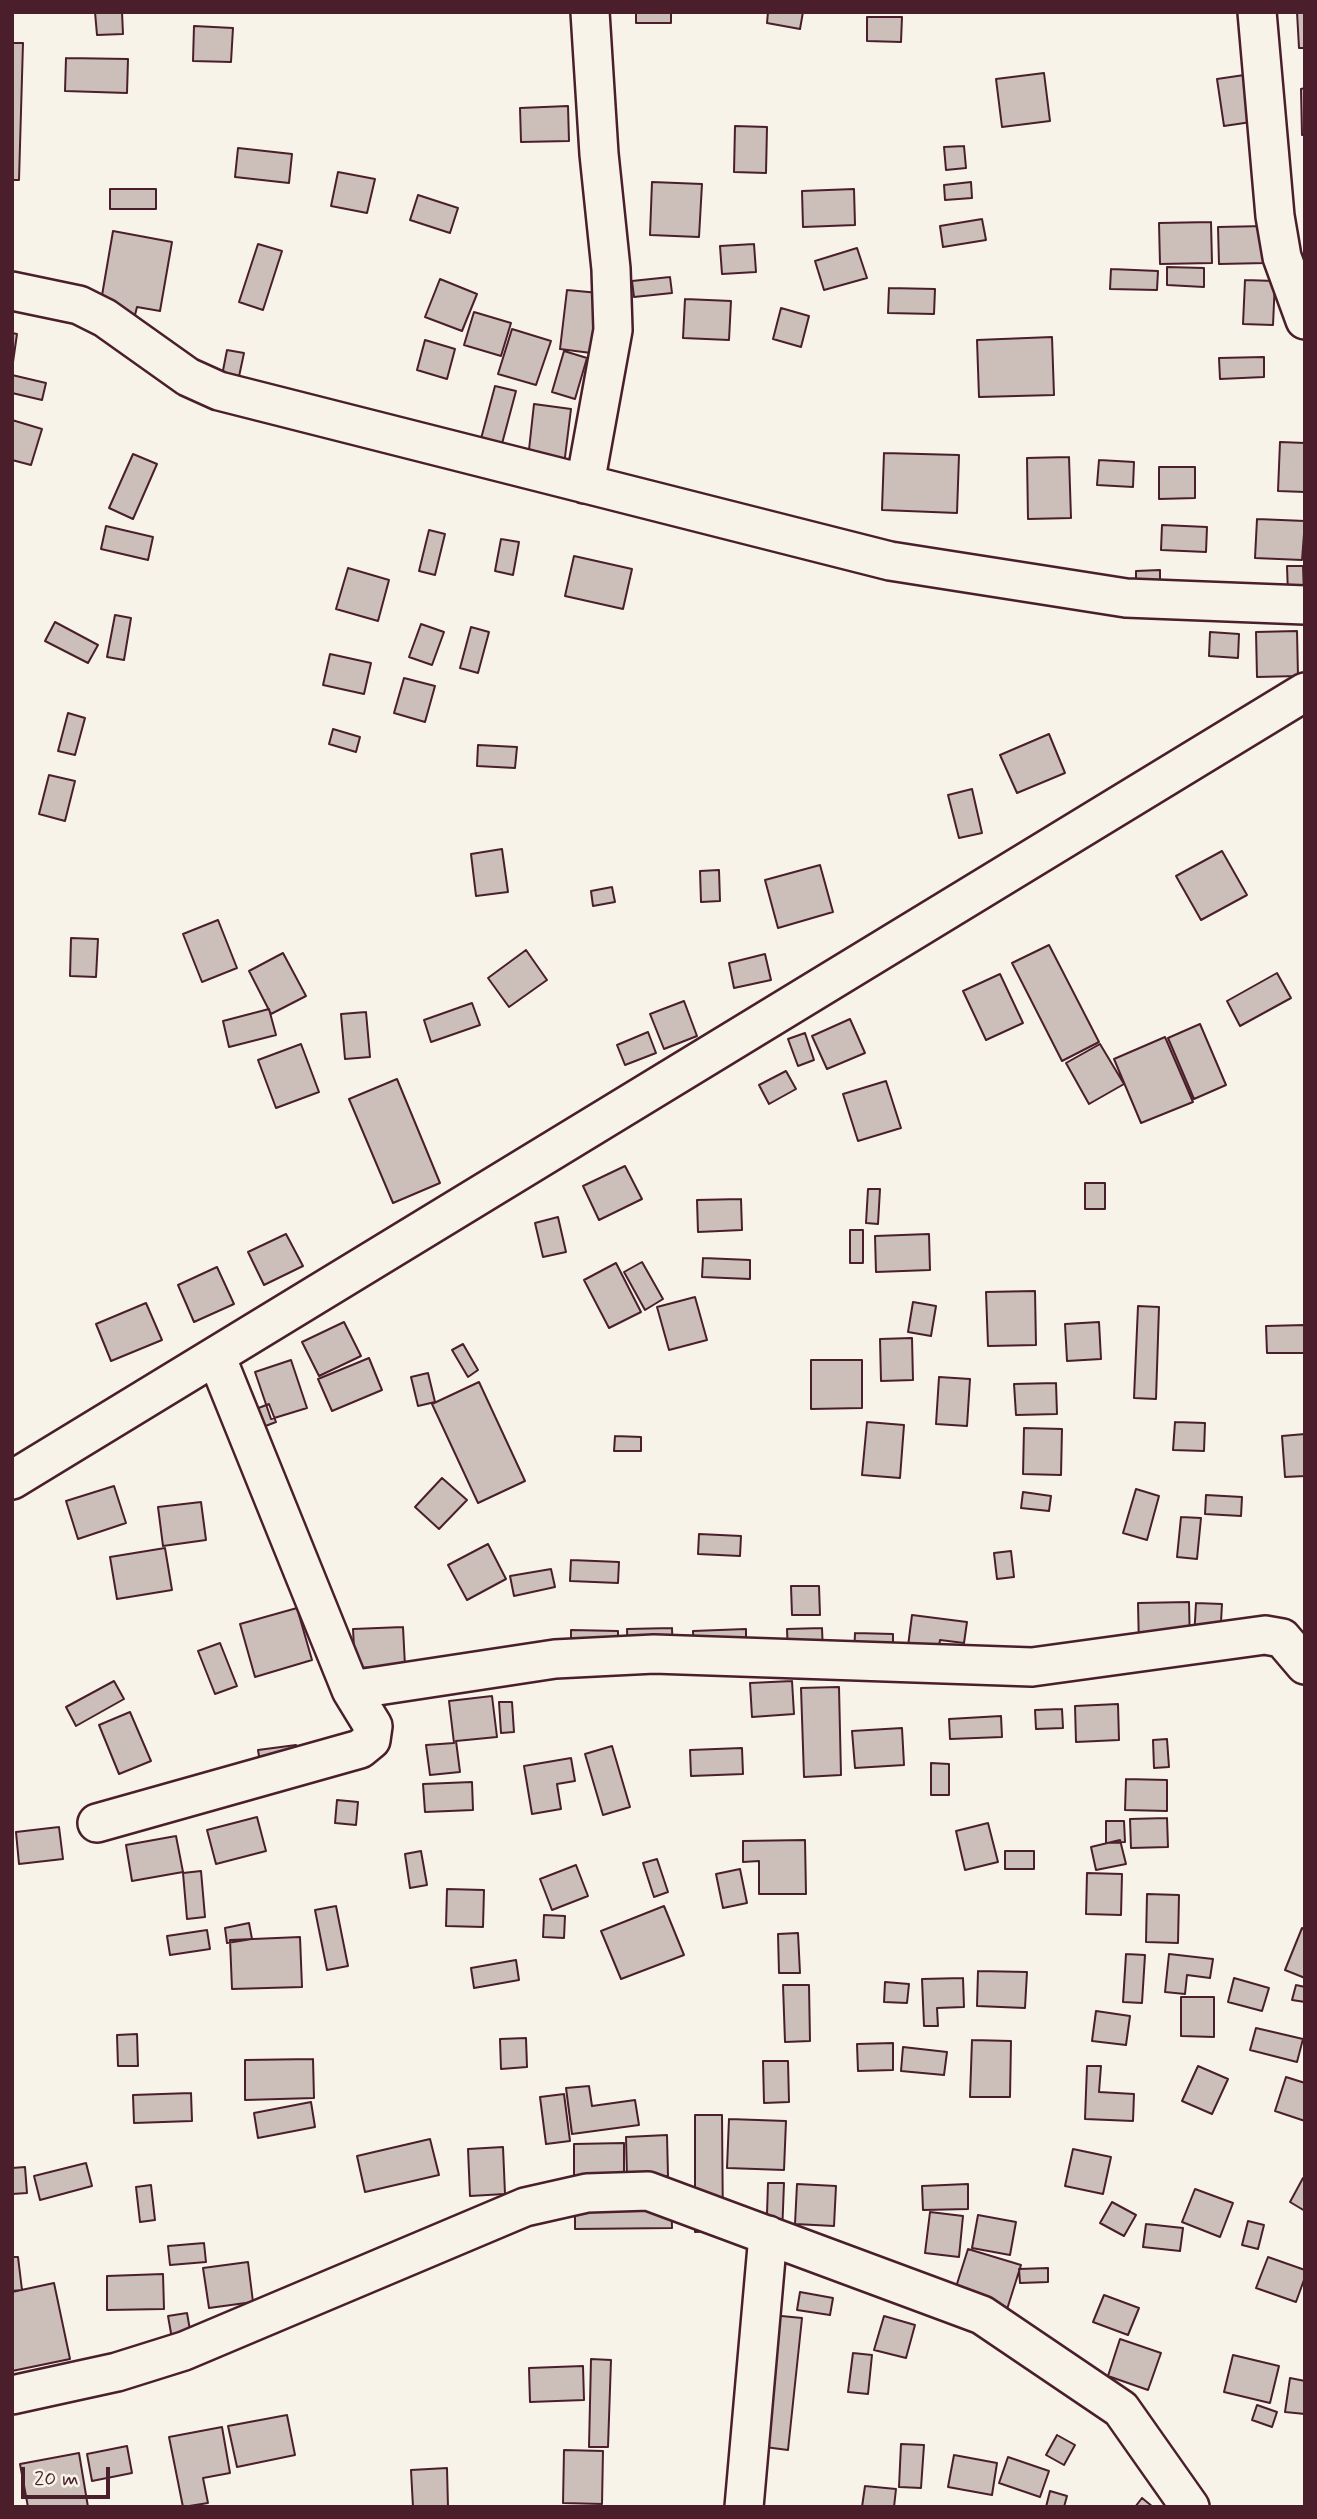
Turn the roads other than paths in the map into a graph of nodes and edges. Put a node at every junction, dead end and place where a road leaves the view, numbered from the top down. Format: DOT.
graph roads {
  1 [pos="590,12"];
  2 [pos="1257,12"];
  3 [pos="12,291"];
  4 [pos="1305,320"];
  5 [pos="585,484"];
  6 [pos="1305,606"];
  7 [pos="1305,692"];
  8 [pos="216,1356"];
  9 [pos="12,1480"];
  10 [pos="1305,1665"];
  11 [pos="351,1690"];
  12 [pos="97,1823"];
  13 [pos="768,2235"];
  14 [pos="12,2395"];
  15 [pos="744,2507"];
  16 [pos="1189,2507"];
  1 -- 5 [label="street"];
  2 -- 4 [label="street"];
  3 -- 5 [label="street"];
  5 -- 6 [label="street"];
  7 -- 8 [label="street"];
  8 -- 9 [label="street"];
  8 -- 11 [label="street"];
  10 -- 11 [label="street"];
  11 -- 12 [label="street"];
  13 -- 14 [label="street"];
  13 -- 15 [label="street"];
  13 -- 16 [label="street"];
}
